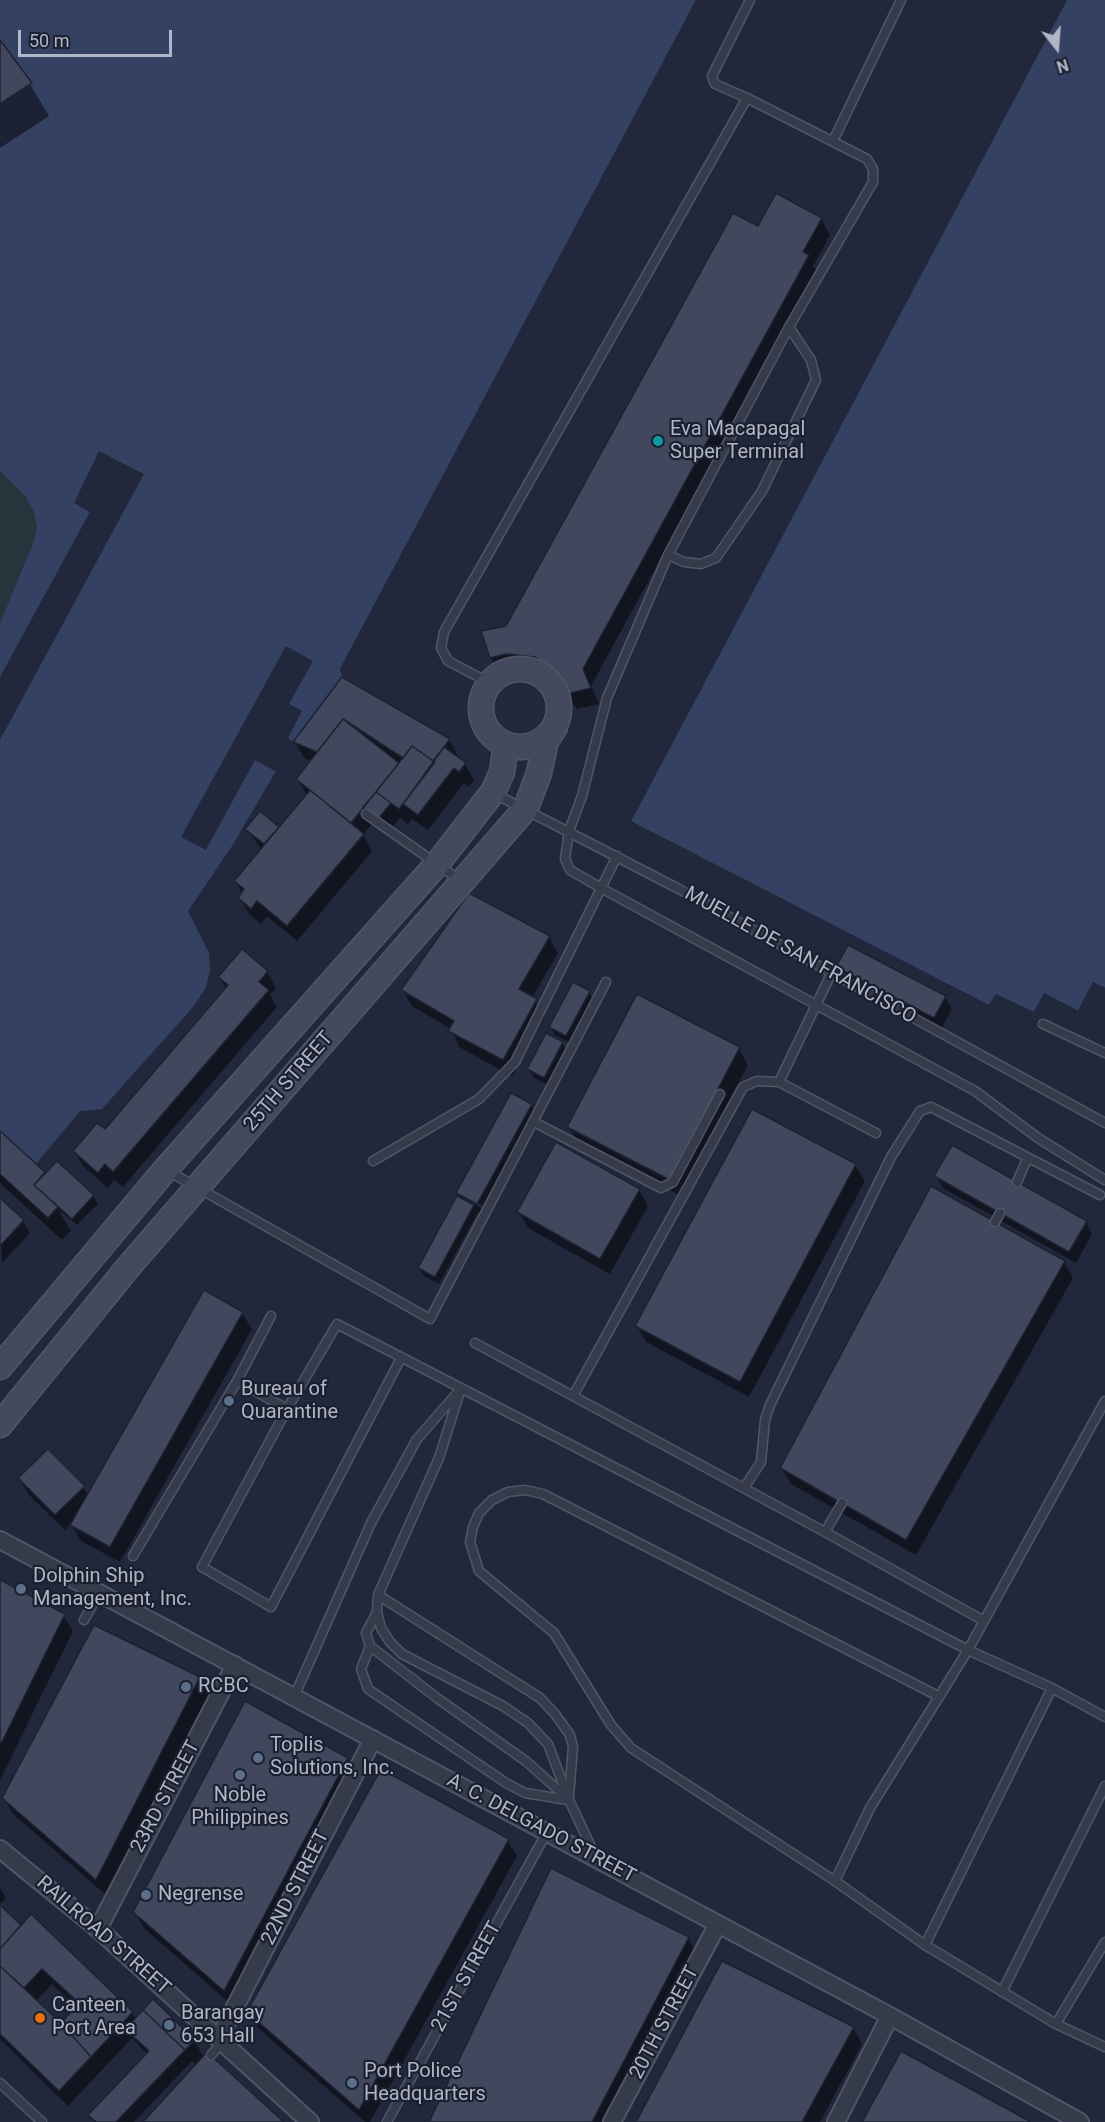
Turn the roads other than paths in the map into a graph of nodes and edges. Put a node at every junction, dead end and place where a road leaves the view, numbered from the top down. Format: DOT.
graph roads {
  1 [pos="750,0"];
  2 [pos="901,0"];
  3 [pos="747,98"];
  4 [pos="833,141"];
  5 [pos="789,327"];
  6 [pos="668,555"];
  7 [pos="490,683"];
  8 [pos="555,727"];
  9 [pos="506,744"];
  10 [pos="493,792"];
  11 [pos="526,808"];
  12 [pos="366,814"];
  13 [pos="569,831"];
  14 [pos="617,856"];
  15 [pos="437,864"];
  16 [pos="462,882"];
  17 [pos="601,888"];
  18 [pos="831,974"];
  19 [pos="606,982"];
  20 [pos="816,1005"];
  21 [pos="1043,1024"];
  22 [pos="1105,1053"];
  23 [pos="779,1082"];
  24 [pos="720,1094"];
  25 [pos="534,1122"];
  26 [pos="1105,1123"];
  27 [pos="876,1133"];
  28 [pos="1027,1159"];
  29 [pos="373,1161"];
  30 [pos="165,1170"];
  31 [pos="1105,1180"];
  32 [pos="1017,1182"];
  33 [pos="196,1189"];
  34 [pos="1103,1193"];
  35 [pos="1000,1213"];
  36 [pos="995,1222"];
  37 [pos="78,1273"];
  38 [pos="106,1295"];
  39 [pos="271,1317"];
  40 [pos="475,1343"];
  41 [pos="401,1358"];
  42 [pos="0,1367"];
  43 [pos="237,1381"];
  44 [pos="461,1388"];
  45 [pos="573,1396"];
  46 [pos="1105,1401"];
  47 [pos="287,1409"];
  48 [pos="0,1425"];
  49 [pos="744,1488"];
  50 [pos="842,1503"];
  51 [pos="825,1532"];
  52 [pos="0,1540"];
  53 [pos="133,1556"];
  54 [pos="99,1593"];
  55 [pos="378,1595"];
  56 [pos="377,1612"];
  57 [pos="84,1620"];
  58 [pos="984,1621"];
  59 [pos="370,1646"];
  60 [pos="968,1650"];
  61 [pos="235,1665"];
  62 [pos="1052,1688"];
  63 [pos="938,1696"];
  64 [pos="294,1697"];
  65 [pos="1105,1717"];
  66 [pos="373,1739"];
  67 [pos="1105,1786"];
  68 [pos="569,1800"];
  69 [pos="546,1832"];
  70 [pos="0,1849"];
  71 [pos="597,1859"];
  72 [pos="835,1881"];
  73 [pos="718,1924"];
  74 [pos="98,1929"];
  75 [pos="1105,1942"];
  76 [pos="925,1945"];
  77 [pos="1002,1992"];
  78 [pos="890,2016"];
  79 [pos="1056,2024"];
  80 [pos="221,2039"];
  81 [pos="1105,2047"];
  82 [pos="211,2055"];
  83 [pos="0,2083"];
  84 [pos="1058,2117"];
  85 [pos="42,2122"];
  86 [pos="310,2122"];
  87 [pos="387,2122"];
  88 [pos="612,2122"];
  89 [pos="836,2122"];
  90 [pos="1080,2122"];
  1 -- 3 [label="lane"];
  2 -- 4 [label="lane"];
  3 -- 4 [label="lane"];
  3 -- 7 [label="lane"];
  4 -- 5 [label="lane"];
  5 -- 6 [label="lane"];
  5 -- 6 [label="lane"];
  6 -- 13 [label="lane"];
  7 -- 8 [label="street, 25TH STREET"];
  7 -- 9 [label="street"];
  8 -- 9 [label="street"];
  8 -- 11 [label="street, 25TH STREET"];
  9 -- 10 [label="street, 25TH STREET"];
  10 -- 11 [label="lane, MUELLE DE SAN FRANCISCO"];
  10 -- 15 [label="street, 25TH STREET"];
  11 -- 13 [label="lane, MUELLE DE SAN FRANCISCO"];
  11 -- 16 [label="street, 25TH STREET"];
  12 -- 15 [label="lane"];
  13 -- 14 [label="lane, MUELLE DE SAN FRANCISCO"];
  13 -- 17 [label="lane"];
  14 -- 17 [label="lane"];
  14 -- 18 [label="lane, MUELLE DE SAN FRANCISCO"];
  15 -- 16 [label="lane"];
  15 -- 30 [label="street, 25TH STREET"];
  16 -- 33 [label="street, 25TH STREET"];
  17 -- 20 [label="lane"];
  17 -- 29 [label="lane"];
  18 -- 20 [label="lane"];
  18 -- 26 [label="lane, MUELLE DE SAN FRANCISCO"];
  19 -- 25 [label="lane"];
  20 -- 23 [label="lane"];
  20 -- 31 [label="lane"];
  21 -- 22 [label="lane"];
  23 -- 27 [label="lane"];
  23 -- 45 [label="lane"];
  24 -- 25 [label="lane"];
  25 -- 33 [label="lane"];
  28 -- 32 [label="lane"];
  28 -- 34 [label="lane"];
  28 -- 49 [label="lane"];
  30 -- 33 [label="lane"];
  30 -- 37 [label="street, 25TH STREET"];
  33 -- 38 [label="street, 25TH STREET"];
  35 -- 36 [label="lane"];
  37 -- 38 [label="street"];
  37 -- 42 [label="street, 25TH STREET"];
  38 -- 48 [label="street, 25TH STREET"];
  39 -- 43 [label="lane"];
  40 -- 45 [label="lane"];
  41 -- 44 [label="lane"];
  41 -- 47 [label="lane"];
  41 -- 47 [label="lane"];
  43 -- 47 [label="lane"];
  43 -- 53 [label="lane"];
  44 -- 55 [label="lane"];
  44 -- 60 [label="lane"];
  44 -- 64 [label="lane"];
  45 -- 49 [label="lane"];
  46 -- 58 [label="lane"];
  49 -- 51 [label="lane"];
  50 -- 51 [label="lane"];
  51 -- 58 [label="lane"];
  52 -- 54 [label="street, A. C. DELGADO STREET"];
  54 -- 57 [label="lane"];
  54 -- 61 [label="street, A. C. DELGADO STREET"];
  55 -- 56 [label="lane"];
  55 -- 68 [label="lane"];
  56 -- 59 [label="lane"];
  56 -- 68 [label="lane"];
  58 -- 60 [label="lane"];
  59 -- 68 [label="lane"];
  59 -- 68 [label="lane"];
  60 -- 62 [label="lane"];
  60 -- 63 [label="lane"];
  61 -- 64 [label="street, A. C. DELGADO STREET"];
  61 -- 74 [label="street, 23RD STREET"];
  62 -- 65 [label="lane"];
  62 -- 76 [label="lane"];
  63 -- 72 [label="lane"];
  63 -- 72 [label="lane"];
  64 -- 66 [label="street, A. C. DELGADO STREET"];
  66 -- 69 [label="street, A. C. DELGADO STREET"];
  66 -- 80 [label="street, 22ND STREET"];
  67 -- 77 [label="lane"];
  68 -- 71 [label="lane"];
  69 -- 71 [label="street, A. C. DELGADO STREET"];
  69 -- 87 [label="lane, 21ST STREET"];
  70 -- 74 [label="street, RAILROAD STREET"];
  71 -- 73 [label="street, A. C. DELGADO STREET"];
  72 -- 76 [label="lane"];
  73 -- 78 [label="street, A. C. DELGADO STREET"];
  73 -- 88 [label="street, 20TH STREET"];
  74 -- 80 [label="street, RAILROAD STREET"];
  75 -- 79 [label="lane"];
  76 -- 77 [label="lane"];
  77 -- 79 [label="lane"];
  78 -- 84 [label="street, A. C. DELGADO STREET"];
  78 -- 89 [label="street"];
  79 -- 81 [label="lane"];
  80 -- 82 [label="lane"];
  80 -- 86 [label="street, RAILROAD STREET"];
  83 -- 85 [label="lane"];
  84 -- 90 [label="street, A. C. DELGADO STREET"];
}
